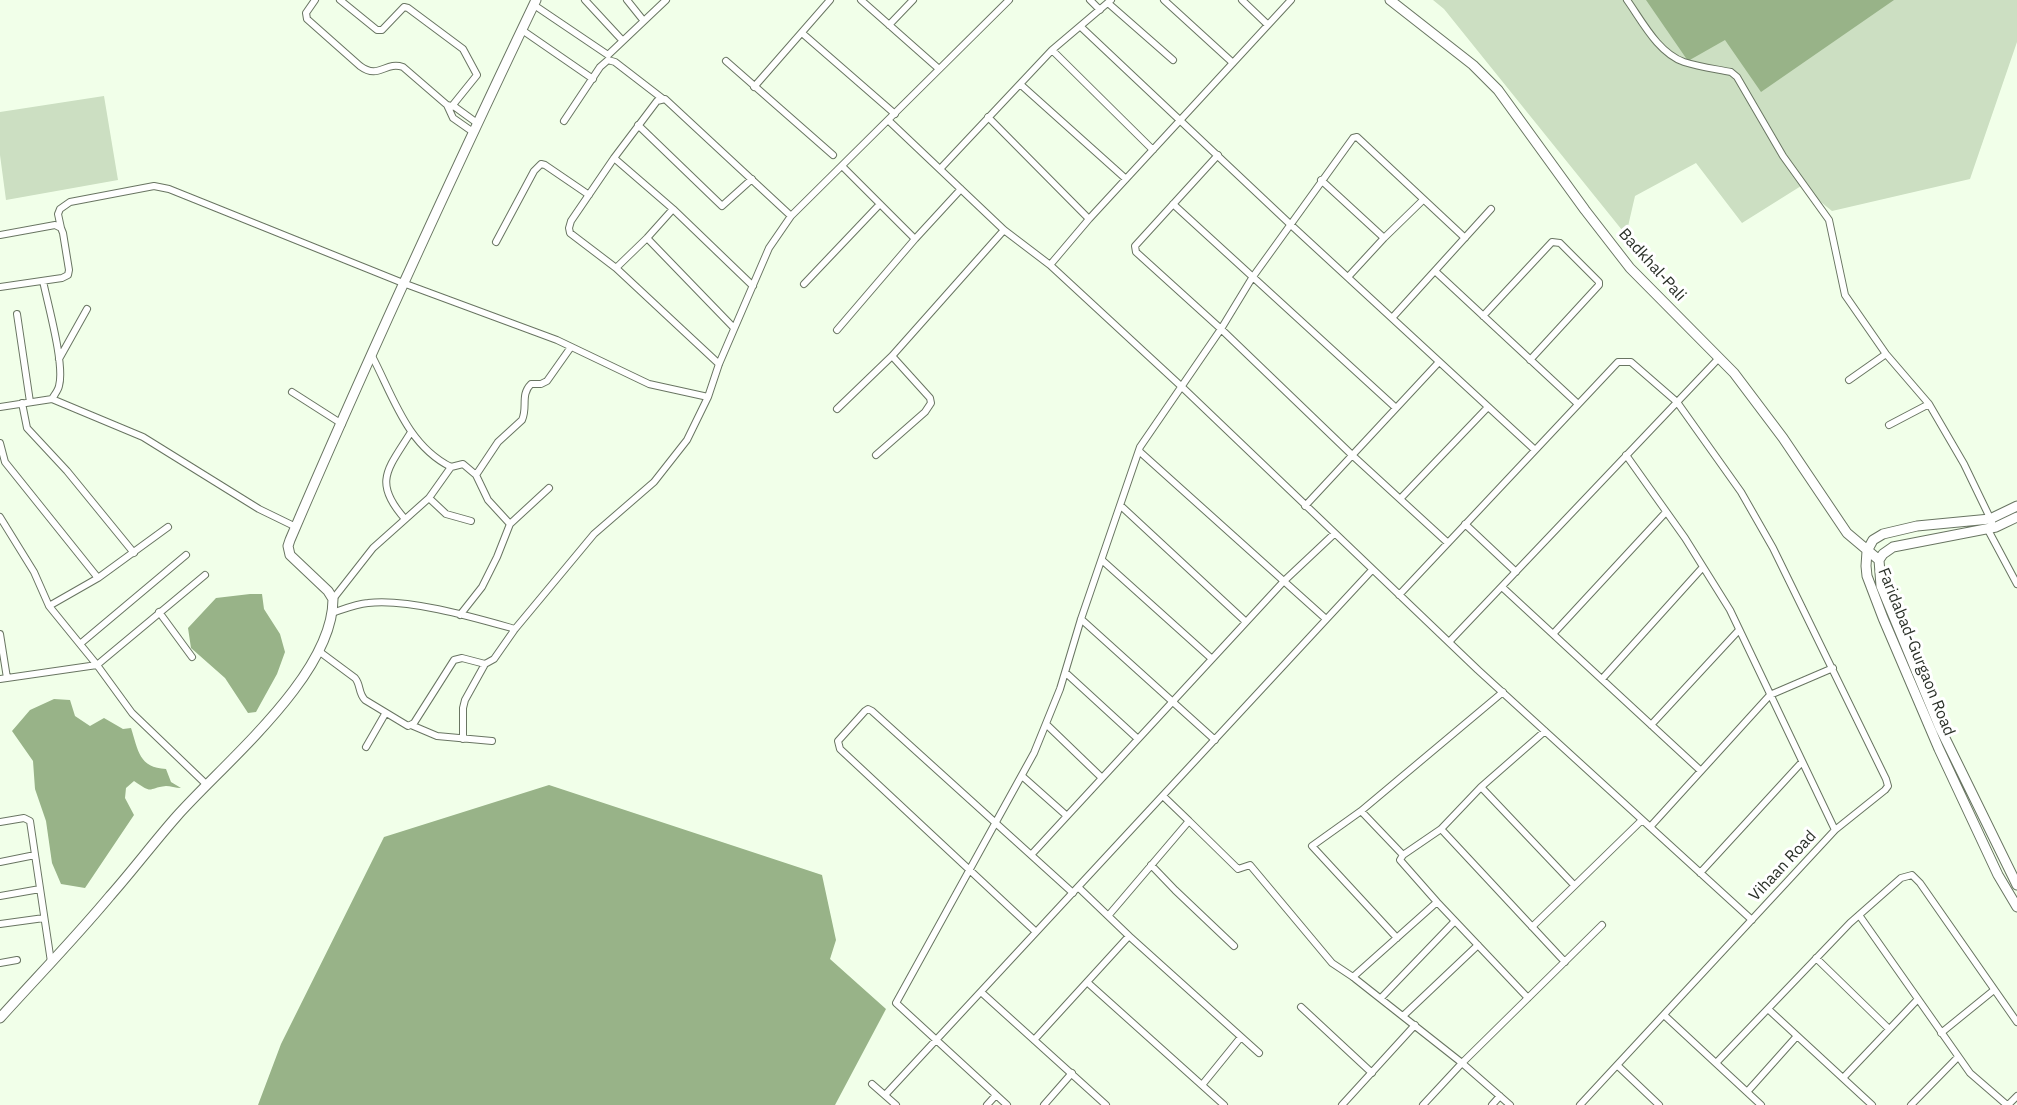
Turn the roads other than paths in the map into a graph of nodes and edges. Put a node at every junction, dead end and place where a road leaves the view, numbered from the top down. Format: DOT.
graph roads {
  1 [pos="315,0"];
  2 [pos="340,0"];
  3 [pos="585,0"];
  4 [pos="627,0"];
  5 [pos="666,0"];
  6 [pos="830,0"];
  7 [pos="861,0"];
  8 [pos="913,0"];
  9 [pos="1009,0"];
  10 [pos="1090,0"];
  11 [pos="1164,0"];
  12 [pos="1242,0"];
  13 [pos="1291,0"];
  14 [pos="1390,0"];
  15 [pos="1627,0"];
  16 [pos="535,2"];
  17 [pos="1110,2"];
  18 [pos="1100,10"];
  19 [pos="644,20"];
  20 [pos="889,25"];
  21 [pos="1268,25"];
  22 [pos="1081,27"];
  23 [pos="522,30"];
  24 [pos="802,33"];
  25 [pos="622,40"];
  26 [pos="1052,50"];
  27 [pos="1173,60"];
  28 [pos="726,61"];
  29 [pos="1233,63"];
  30 [pos="939,69"];
  31 [pos="593,79"];
  32 [pos="1020,84"];
  33 [pos="754,87"];
  34 [pos="663,99"];
  35 [pos="449,106"];
  36 [pos="894,114"];
  37 [pos="988,117"];
  38 [pos="888,120"];
  39 [pos="1180,120"];
  40 [pos="564,121"];
  41 [pos="638,125"];
  42 [pos="475,127"];
  43 [pos="1153,150"];
  44 [pos="833,155"];
  45 [pos="1218,156"];
  46 [pos="614,158"];
  47 [pos="842,166"];
  48 [pos="940,169"];
  49 [pos="753,179"];
  50 [pos="1126,179"];
  51 [pos="1321,180"];
  52 [pos="961,189"];
  53 [pos="589,195"];
  54 [pos="1423,200"];
  55 [pos="880,204"];
  56 [pos="1173,204"];
  57 [pos="673,209"];
  58 [pos="1491,209"];
  59 [pos="791,216"];
  60 [pos="1089,219"];
  61 [pos="1291,225"];
  62 [pos="60,228"];
  63 [pos="1004,230"];
  64 [pos="0,235"];
  65 [pos="647,238"];
  66 [pos="1384,238"];
  67 [pos="1465,238"];
  68 [pos="915,239"];
  69 [pos="496,242"];
  70 [pos="1050,265"];
  71 [pos="616,268"];
  72 [pos="1435,271"];
  73 [pos="1348,277"];
  74 [pos="1252,278"];
  75 [pos="43,281"];
  76 [pos="403,283"];
  77 [pos="804,284"];
  78 [pos="753,286"];
  79 [pos="0,287"];
  80 [pos="87,309"];
  81 [pos="17,314"];
  82 [pos="1483,316"];
  83 [pos="1392,318"];
  84 [pos="734,328"];
  85 [pos="1221,329"];
  86 [pos="837,330"];
  87 [pos="571,347"];
  88 [pos="1886,354"];
  89 [pos="372,356"];
  90 [pos="892,356"];
  91 [pos="1719,357"];
  92 [pos="59,359"];
  93 [pos="1530,360"];
  94 [pos="1440,362"];
  95 [pos="719,364"];
  96 [pos="1850,380"];
  97 [pos="1182,387"];
  98 [pos="292,392"];
  99 [pos="708,397"];
  100 [pos="52,399"];
  101 [pos="30,402"];
  102 [pos="1677,402"];
  103 [pos="22,403"];
  104 [pos="1578,404"];
  105 [pos="1929,404"];
  106 [pos="1488,406"];
  107 [pos="0,407"];
  108 [pos="1396,408"];
  109 [pos="837,409"];
  110 [pos="342,424"];
  111 [pos="1889,425"];
  112 [pos="411,432"];
  113 [pos="0,443"];
  114 [pos="1535,450"];
  115 [pos="1139,451"];
  116 [pos="876,455"];
  117 [pos="1353,455"];
  118 [pos="1626,455"];
  119 [pos="451,467"];
  120 [pos="476,475"];
  121 [pos="549,488"];
  122 [pos="429,498"];
  123 [pos="1400,499"];
  124 [pos="1121,506"];
  125 [pos="1305,506"];
  126 [pos="2017,506"];
  127 [pos="1666,512"];
  128 [pos="0,517"];
  129 [pos="2017,517"];
  130 [pos="405,519"];
  131 [pos="471,521"];
  132 [pos="510,524"];
  133 [pos="1465,524"];
  134 [pos="1991,525"];
  135 [pos="168,527"];
  136 [pos="296,527"];
  137 [pos="8,529"];
  138 [pos="0,531"];
  139 [pos="1334,534"];
  140 [pos="1448,543"];
  141 [pos="1867,551"];
  142 [pos="134,553"];
  143 [pos="186,555"];
  144 [pos="1879,560"];
  145 [pos="1102,561"];
  146 [pos="1703,567"];
  147 [pos="1372,570"];
  148 [pos="1516,572"];
  149 [pos="205,575"];
  150 [pos="98,578"];
  151 [pos="1284,581"];
  152 [pos="2017,584"];
  153 [pos="1502,587"];
  154 [pos="1399,595"];
  155 [pos="333,599"];
  156 [pos="49,606"];
  157 [pos="159,612"];
  158 [pos="332,613"];
  159 [pos="460,615"];
  160 [pos="1082,619"];
  161 [pos="1326,620"];
  162 [pos="1246,622"];
  163 [pos="515,629"];
  164 [pos="1739,630"];
  165 [pos="0,634"];
  166 [pos="1553,634"];
  167 [pos="1449,642"];
  168 [pos="80,644"];
  169 [pos="320,652"];
  170 [pos="192,657"];
  171 [pos="1212,658"];
  172 [pos="485,664"];
  173 [pos="97,666"];
  174 [pos="1833,668"];
  175 [pos="1066,673"];
  176 [pos="3,679"];
  177 [pos="1602,680"];
  178 [pos="1503,693"];
  179 [pos="1770,696"];
  180 [pos="1173,701"];
  181 [pos="386,714"];
  182 [pos="1046,724"];
  183 [pos="411,725"];
  184 [pos="1652,725"];
  185 [pos="1545,731"];
  186 [pos="463,739"];
  187 [pos="1138,739"];
  188 [pos="1215,740"];
  189 [pos="492,741"];
  190 [pos="366,747"];
  191 [pos="1802,762"];
  192 [pos="1701,771"];
  193 [pos="1022,776"];
  194 [pos="1102,777"];
  195 [pos="207,785"];
  196 [pos="1481,787"];
  197 [pos="1163,796"];
  198 [pos="1361,811"];
  199 [pos="1066,816"];
  200 [pos="1189,820"];
  201 [pos="1642,820"];
  202 [pos="0,822"];
  203 [pos="996,823"];
  204 [pos="1650,826"];
  205 [pos="1441,829"];
  206 [pos="1835,830"];
  207 [pos="35,855"];
  208 [pos="1031,855"];
  209 [pos="1403,855"];
  210 [pos="0,862"];
  211 [pos="1151,864"];
  212 [pos="970,870"];
  213 [pos="1700,873"];
  214 [pos="1574,885"];
  215 [pos="2017,885"];
  216 [pos="40,889"];
  217 [pos="1075,890"];
  218 [pos="0,896"];
  219 [pos="1437,902"];
  220 [pos="2017,907"];
  221 [pos="1108,915"];
  222 [pos="1858,915"];
  223 [pos="44,918"];
  224 [pos="1752,920"];
  225 [pos="1455,921"];
  226 [pos="0,924"];
  227 [pos="1602,925"];
  228 [pos="1532,927"];
  229 [pos="1036,932"];
  230 [pos="1129,936"];
  231 [pos="1396,938"];
  232 [pos="1478,945"];
  233 [pos="1234,946"];
  234 [pos="1816,958"];
  235 [pos="17,960"];
  236 [pos="51,962"];
  237 [pos="1565,962"];
  238 [pos="0,963"];
  239 [pos="1353,977"];
  240 [pos="1087,982"];
  241 [pos="1994,990"];
  242 [pos="981,992"];
  243 [pos="1381,998"];
  244 [pos="1528,998"];
  245 [pos="1918,999"];
  246 [pos="1301,1007"];
  247 [pos="1768,1009"];
  248 [pos="1664,1015"];
  249 [pos="1403,1016"];
  250 [pos="0,1018"];
  251 [pos="2017,1022"];
  252 [pos="1415,1025"];
  253 [pos="1889,1029"];
  254 [pos="1941,1033"];
  255 [pos="1797,1036"];
  256 [pos="1241,1037"];
  257 [pos="936,1040"];
  258 [pos="1034,1040"];
  259 [pos="1259,1053"];
  260 [pos="1958,1057"];
  261 [pos="1462,1062"];
  262 [pos="1716,1063"];
  263 [pos="1617,1065"];
  264 [pos="1072,1073"];
  265 [pos="1372,1073"];
  266 [pos="1843,1078"];
  267 [pos="872,1084"];
  268 [pos="1202,1085"];
  269 [pos="1747,1092"];
  270 [pos="885,1095"];
  271 [pos="996,1095"];
  272 [pos="1500,1096"];
  273 [pos="2017,1096"];
  274 [pos="896,1105"];
  275 [pos="987,1105"];
  276 [pos="1007,1105"];
  277 [pos="1044,1105"];
  278 [pos="1106,1105"];
  279 [pos="1224,1105"];
  280 [pos="1342,1105"];
  281 [pos="1423,1105"];
  282 [pos="1492,1105"];
  283 [pos="1510,1105"];
  284 [pos="1580,1105"];
  285 [pos="1659,1105"];
  286 [pos="1761,1105"];
  287 [pos="1872,1105"];
  288 [pos="1911,1105"];
  289 [pos="2008,1105"];
  1 -- 35 [label="street"];
  2 -- 35 [label="street"];
  3 -- 25 [label="street"];
  4 -- 19 [label="street"];
  5 -- 19 [label="street"];
  6 -- 24 [label="street"];
  7 -- 20 [label="street"];
  8 -- 20 [label="street"];
  9 -- 30 [label="street"];
  10 -- 18 [label="street"];
  11 -- 29 [label="street"];
  12 -- 21 [label="street"];
  13 -- 21 [label="street"];
  14 -- 91 [label="street, Badkhal-Pali"];
  15 -- 88 [label="street"];
  16 -- 23 [label="street"];
  16 -- 25 [label="street"];
  17 -- 18 [label="street"];
  17 -- 27 [label="street"];
  18 -- 22 [label="street"];
  19 -- 25 [label="street"];
  20 -- 30 [label="street"];
  21 -- 29 [label="street"];
  22 -- 26 [label="street"];
  22 -- 39 [label="street"];
  23 -- 31 [label="street"];
  23 -- 42 [label="street"];
  24 -- 33 [label="street"];
  24 -- 36 [label="street"];
  26 -- 32 [label="street"];
  26 -- 43 [label="street"];
  28 -- 33 [label="street"];
  29 -- 39 [label="street"];
  30 -- 36 [label="street"];
  31 -- 34 [label="street"];
  31 -- 40 [label="street"];
  32 -- 37 [label="street"];
  32 -- 50 [label="street"];
  33 -- 44 [label="street"];
  34 -- 41 [label="street"];
  34 -- 49 [label="street"];
  35 -- 42 [label="street"];
  36 -- 38 [label="street"];
  37 -- 48 [label="street"];
  37 -- 60 [label="street"];
  38 -- 47 [label="street"];
  38 -- 48 [label="street"];
  39 -- 43 [label="street"];
  39 -- 45 [label="street"];
  41 -- 46 [label="street"];
  41 -- 49 [label="street"];
  42 -- 76 [label="street"];
  43 -- 50 [label="street"];
  45 -- 56 [label="street"];
  45 -- 61 [label="street"];
  46 -- 53 [label="street"];
  46 -- 57 [label="street"];
  47 -- 55 [label="street"];
  47 -- 59 [label="street"];
  48 -- 52 [label="street"];
  49 -- 59 [label="street"];
  50 -- 60 [label="street"];
  51 -- 54 [label="street"];
  51 -- 61 [label="street"];
  51 -- 66 [label="street"];
  52 -- 63 [label="street"];
  52 -- 68 [label="street"];
  53 -- 69 [label="street"];
  53 -- 71 [label="street"];
  54 -- 66 [label="street"];
  54 -- 67 [label="street"];
  55 -- 68 [label="street"];
  55 -- 77 [label="street"];
  56 -- 74 [label="street"];
  56 -- 85 [label="street"];
  57 -- 65 [label="street"];
  57 -- 78 [label="street"];
  58 -- 67 [label="street"];
  59 -- 78 [label="street"];
  60 -- 70 [label="street"];
  61 -- 73 [label="street"];
  61 -- 74 [label="street"];
  62 -- 64 [label="street"];
  62 -- 75 [label="street"];
  62 -- 76 [label="street"];
  63 -- 70 [label="street"];
  63 -- 90 [label="street"];
  65 -- 71 [label="street"];
  65 -- 84 [label="street"];
  66 -- 73 [label="street"];
  67 -- 72 [label="street"];
  68 -- 86 [label="street"];
  70 -- 97 [label="street"];
  71 -- 95 [label="street"];
  72 -- 82 [label="street"];
  72 -- 83 [label="street"];
  73 -- 83 [label="street"];
  74 -- 85 [label="street"];
  74 -- 108 [label="street"];
  75 -- 79 [label="street"];
  75 -- 92 [label="street"];
  76 -- 87 [label="street"];
  76 -- 89 [label="street"];
  78 -- 84 [label="street"];
  80 -- 92 [label="street"];
  81 -- 101 [label="street"];
  82 -- 93 [label="street"];
  82 -- 93 [label="street"];
  83 -- 94 [label="street"];
  84 -- 95 [label="street"];
  85 -- 97 [label="street"];
  85 -- 117 [label="street"];
  87 -- 99 [label="street"];
  87 -- 120 [label="street"];
  88 -- 96 [label="street"];
  88 -- 105 [label="street"];
  89 -- 110 [label="street"];
  89 -- 112 [label="street"];
  90 -- 109 [label="street"];
  90 -- 116 [label="street"];
  91 -- 102 [label="street"];
  91 -- 141 [label="street, Badkhal-Pali"];
  92 -- 100 [label="street"];
  93 -- 104 [label="street"];
  94 -- 106 [label="street"];
  94 -- 108 [label="street"];
  95 -- 99 [label="street"];
  97 -- 115 [label="street"];
  97 -- 125 [label="street"];
  98 -- 110 [label="street"];
  99 -- 163 [label="street"];
  100 -- 101 [label="street"];
  100 -- 136 [label="street"];
  101 -- 103 [label="street"];
  102 -- 104 [label="street"];
  102 -- 118 [label="street"];
  102 -- 174 [label="street"];
  103 -- 107 [label="street"];
  103 -- 142 [label="street"];
  104 -- 114 [label="street"];
  105 -- 111 [label="street"];
  105 -- 134 [label="street"];
  106 -- 114 [label="street"];
  106 -- 123 [label="street"];
  108 -- 117 [label="street"];
  110 -- 136 [label="street"];
  112 -- 119 [label="street"];
  112 -- 130 [label="street"];
  113 -- 150 [label="street"];
  114 -- 133 [label="street"];
  115 -- 124 [label="street"];
  115 -- 151 [label="street"];
  117 -- 123 [label="street"];
  117 -- 125 [label="street"];
  118 -- 127 [label="street"];
  118 -- 148 [label="street"];
  119 -- 120 [label="street"];
  119 -- 122 [label="street"];
  120 -- 132 [label="street"];
  121 -- 132 [label="street"];
  122 -- 130 [label="street"];
  122 -- 131 [label="street"];
  123 -- 140 [label="street"];
  124 -- 145 [label="street"];
  124 -- 162 [label="street"];
  125 -- 139 [label="street"];
  126 -- 134 [label="street, Faridabad-Gurgaon Road"];
  127 -- 146 [label="street"];
  127 -- 166 [label="street"];
  128 -- 137 [label="street"];
  129 -- 134 [label="street, Faridabad-Gurgaon Road"];
  130 -- 155 [label="street"];
  132 -- 159 [label="street"];
  133 -- 140 [label="street"];
  133 -- 148 [label="street"];
  134 -- 141 [label="street, Faridabad-Gurgaon Road"];
  134 -- 144 [label="street, Faridabad-Gurgaon Road"];
  134 -- 152 [label="street"];
  135 -- 142 [label="street"];
  136 -- 155 [label="street"];
  137 -- 138 [label="street"];
  137 -- 156 [label="street"];
  139 -- 147 [label="street"];
  139 -- 151 [label="street"];
  140 -- 154 [label="street"];
  141 -- 144 [label="street, Badkhal-Pali"];
  141 -- 220 [label="street, Faridabad-Gurgaon Road"];
  142 -- 150 [label="street"];
  143 -- 168 [label="street"];
  144 -- 215 [label="street, Faridabad-Gurgaon Road"];
  145 -- 160 [label="street"];
  145 -- 171 [label="street"];
  146 -- 164 [label="street"];
  146 -- 177 [label="street"];
  147 -- 154 [label="street"];
  147 -- 161 [label="street"];
  148 -- 153 [label="street"];
  149 -- 157 [label="street"];
  150 -- 156 [label="street"];
  151 -- 161 [label="street"];
  151 -- 162 [label="street"];
  153 -- 166 [label="street"];
  153 -- 167 [label="street"];
  154 -- 167 [label="street"];
  155 -- 158 [label="street"];
  156 -- 168 [label="street"];
  157 -- 170 [label="street"];
  157 -- 173 [label="street"];
  158 -- 159 [label="street"];
  158 -- 169 [label="street"];
  159 -- 163 [label="street"];
  160 -- 175 [label="street"];
  160 -- 180 [label="street"];
  161 -- 188 [label="street"];
  162 -- 171 [label="street"];
  163 -- 172 [label="street"];
  164 -- 179 [label="street"];
  164 -- 184 [label="street"];
  165 -- 176 [label="street"];
  166 -- 177 [label="street"];
  167 -- 178 [label="street"];
  168 -- 173 [label="street"];
  169 -- 181 [label="street"];
  169 -- 195 [label="street"];
  171 -- 180 [label="street"];
  172 -- 183 [label="street"];
  172 -- 186 [label="street"];
  173 -- 176 [label="street"];
  173 -- 195 [label="street"];
  174 -- 179 [label="street"];
  174 -- 206 [label="street, Vihaan Road"];
  175 -- 182 [label="street"];
  175 -- 187 [label="street"];
  177 -- 184 [label="street"];
  178 -- 185 [label="street"];
  178 -- 198 [label="street"];
  179 -- 191 [label="street"];
  179 -- 192 [label="street"];
  180 -- 187 [label="street"];
  180 -- 188 [label="street"];
  181 -- 183 [label="street"];
  181 -- 190 [label="street"];
  182 -- 193 [label="street"];
  182 -- 194 [label="street"];
  183 -- 186 [label="street"];
  184 -- 192 [label="street"];
  185 -- 196 [label="street"];
  185 -- 201 [label="street"];
  186 -- 189 [label="street"];
  187 -- 194 [label="street"];
  188 -- 197 [label="street"];
  191 -- 206 [label="street"];
  191 -- 213 [label="street"];
  192 -- 204 [label="street"];
  193 -- 199 [label="street"];
  193 -- 203 [label="street"];
  194 -- 199 [label="street"];
  195 -- 236 [label="street"];
  196 -- 205 [label="street"];
  196 -- 214 [label="street"];
  197 -- 200 [label="street"];
  197 -- 217 [label="street"];
  198 -- 209 [label="street"];
  198 -- 231 [label="street"];
  199 -- 208 [label="street"];
  200 -- 211 [label="street"];
  200 -- 239 [label="street"];
  201 -- 204 [label="street"];
  201 -- 214 [label="street"];
  202 -- 207 [label="street"];
  203 -- 208 [label="street"];
  203 -- 212 [label="street"];
  203 -- 212 [label="street"];
  204 -- 213 [label="street"];
  205 -- 209 [label="street"];
  205 -- 228 [label="street"];
  206 -- 224 [label="street, Vihaan Road"];
  207 -- 210 [label="street"];
  207 -- 216 [label="street"];
  208 -- 217 [label="street"];
  209 -- 219 [label="street"];
  211 -- 221 [label="street"];
  211 -- 233 [label="street"];
  212 -- 229 [label="street"];
  212 -- 257 [label="street"];
  213 -- 224 [label="street"];
  214 -- 228 [label="street"];
  216 -- 218 [label="street"];
  216 -- 223 [label="street"];
  217 -- 221 [label="street"];
  217 -- 229 [label="street"];
  219 -- 225 [label="street"];
  219 -- 231 [label="street"];
  221 -- 230 [label="street"];
  222 -- 234 [label="street"];
  222 -- 241 [label="street"];
  222 -- 245 [label="street"];
  223 -- 226 [label="street"];
  223 -- 236 [label="street"];
  224 -- 248 [label="street, Vihaan Road"];
  225 -- 232 [label="street"];
  225 -- 243 [label="street"];
  227 -- 237 [label="street"];
  228 -- 237 [label="street"];
  229 -- 242 [label="street"];
  230 -- 240 [label="street"];
  230 -- 256 [label="street"];
  231 -- 239 [label="street"];
  232 -- 244 [label="street"];
  232 -- 249 [label="street"];
  234 -- 247 [label="street"];
  234 -- 253 [label="street"];
  235 -- 238 [label="street"];
  236 -- 250 [label="street"];
  237 -- 244 [label="street"];
  239 -- 243 [label="street"];
  240 -- 258 [label="street"];
  240 -- 268 [label="street"];
  241 -- 251 [label="street"];
  241 -- 254 [label="street"];
  242 -- 257 [label="street"];
  242 -- 258 [label="street"];
  243 -- 249 [label="street"];
  244 -- 261 [label="street"];
  245 -- 253 [label="street"];
  245 -- 254 [label="street"];
  246 -- 265 [label="street"];
  247 -- 255 [label="street"];
  247 -- 262 [label="street"];
  248 -- 262 [label="street"];
  248 -- 263 [label="street, Vihaan Road"];
  249 -- 252 [label="street"];
  252 -- 261 [label="street"];
  252 -- 265 [label="street"];
  253 -- 266 [label="street"];
  254 -- 260 [label="street"];
  255 -- 266 [label="street"];
  255 -- 269 [label="street"];
  256 -- 259 [label="street"];
  256 -- 268 [label="street"];
  257 -- 270 [label="street"];
  257 -- 271 [label="street"];
  258 -- 264 [label="street"];
  260 -- 288 [label="street"];
  260 -- 289 [label="street"];
  261 -- 272 [label="street"];
  261 -- 281 [label="street"];
  262 -- 269 [label="street"];
  263 -- 284 [label="street, Vihaan Road"];
  263 -- 285 [label="street"];
  264 -- 277 [label="street"];
  264 -- 278 [label="street"];
  265 -- 280 [label="street"];
  266 -- 287 [label="street"];
  267 -- 270 [label="street"];
  268 -- 279 [label="street"];
  269 -- 286 [label="street"];
  270 -- 274 [label="street"];
  271 -- 275 [label="street"];
  271 -- 276 [label="street"];
  272 -- 282 [label="street"];
  272 -- 283 [label="street"];
  273 -- 289 [label="street"];
}
